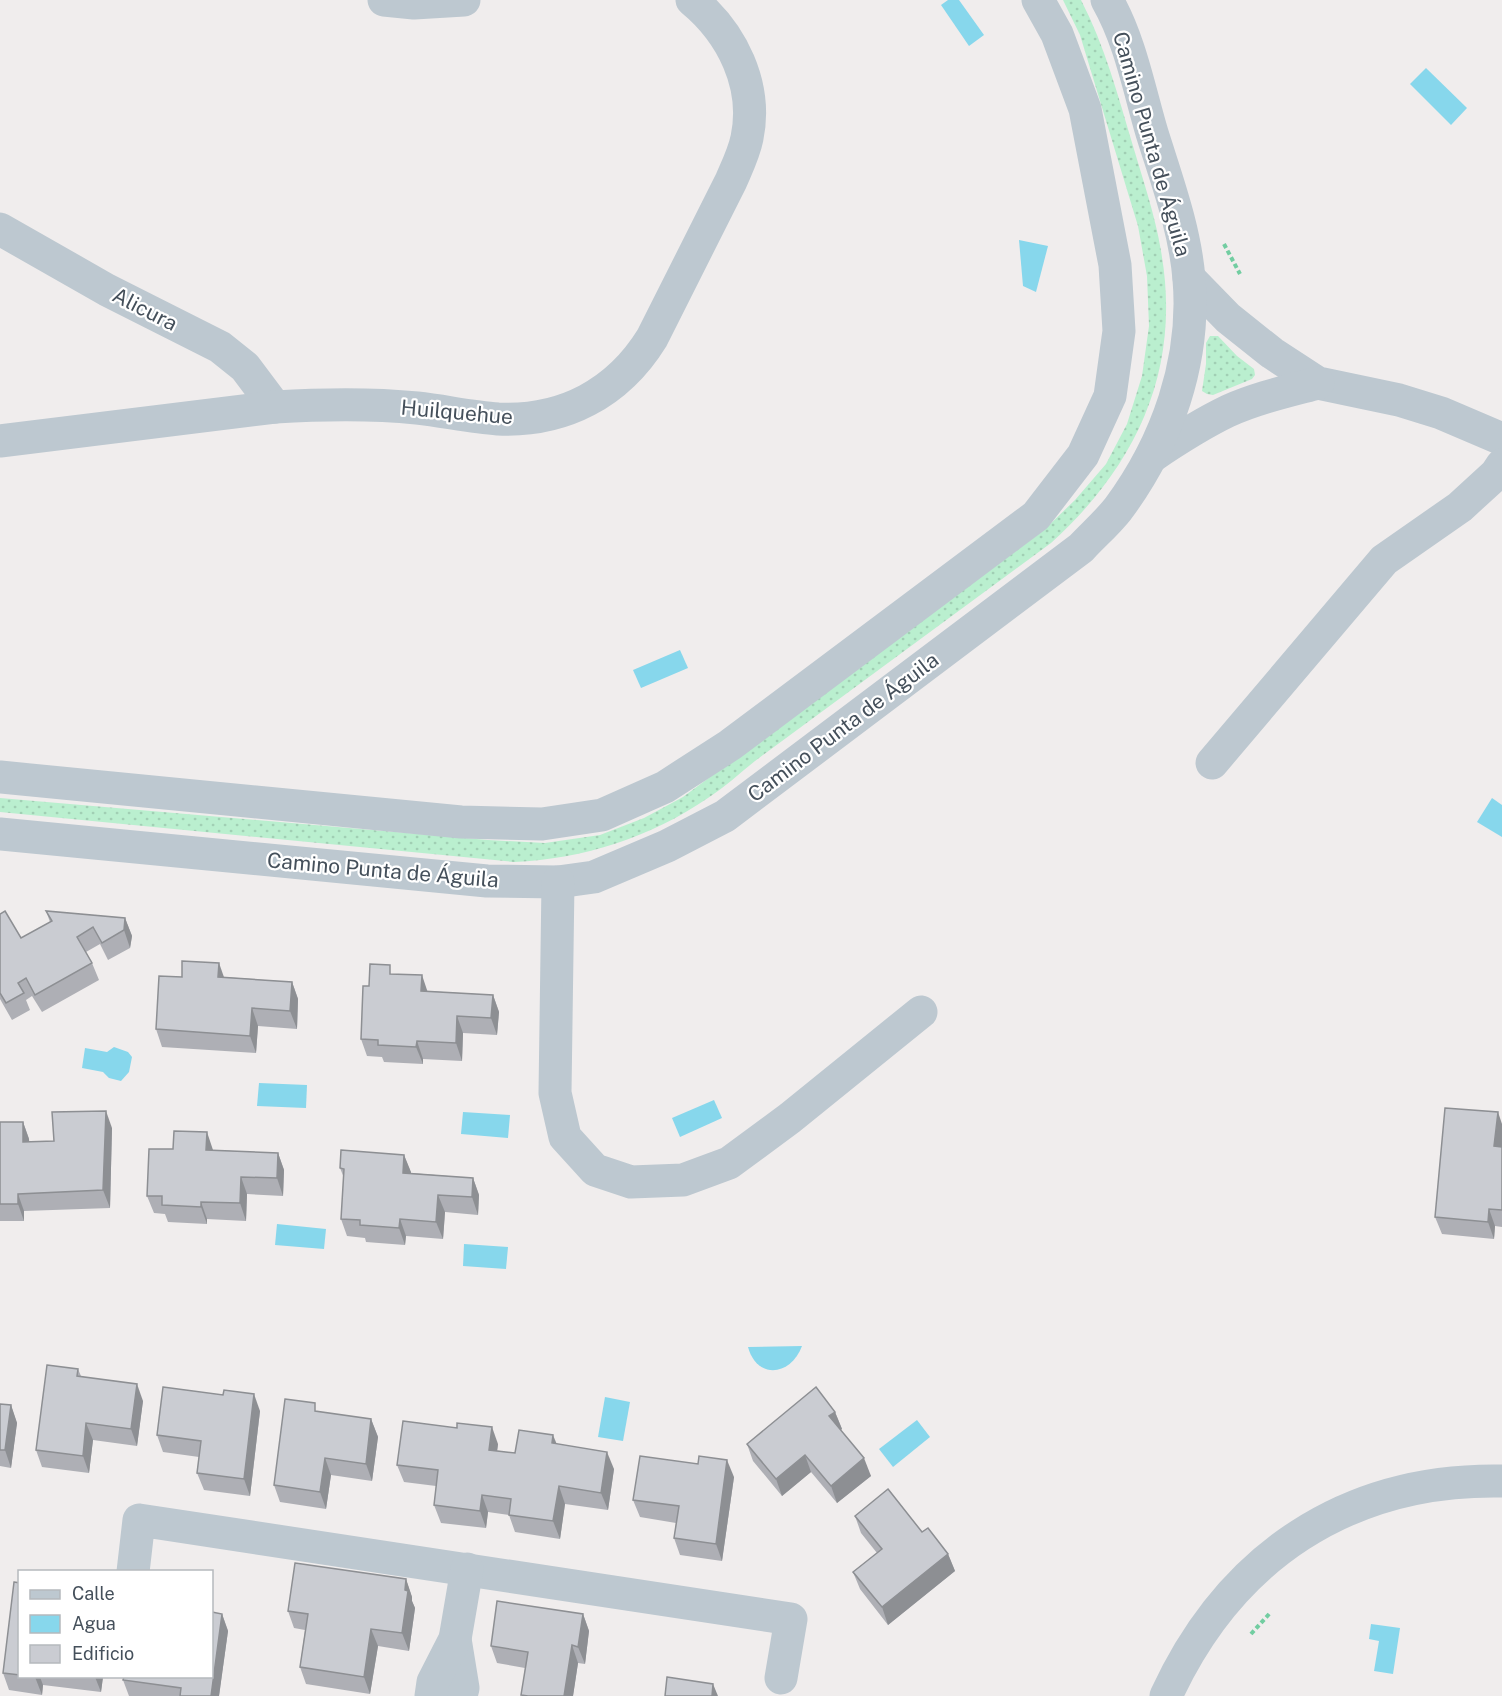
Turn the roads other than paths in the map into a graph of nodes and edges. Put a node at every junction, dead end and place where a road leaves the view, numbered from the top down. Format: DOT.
graph roads {
  1 [pos="384,0"];
  2 [pos="464,0"];
  3 [pos="692,0"];
  4 [pos="1038,0"];
  5 [pos="1107,0"];
  6 [pos="0,229"];
  7 [pos="1189,278"];
  8 [pos="1318,383"];
  9 [pos="275,407"];
  10 [pos="1502,439"];
  11 [pos="0,441"];
  12 [pos="1151,457"];
  13 [pos="1502,465"];
  14 [pos="1212,763"];
  15 [pos="0,777"];
  16 [pos="0,834"];
  17 [pos="558,882"];
  18 [pos="921,1012"];
  19 [pos="1502,1481"];
  20 [pos="467,1569"];
  21 [pos="133,1570"];
  22 [pos="455,1639"];
  23 [pos="781,1678"];
  24 [pos="431,1696"];
  25 [pos="461,1696"];
  26 [pos="1166,1696"];
  1 -- 2 [label="street"];
  3 -- 9 [label="street, Huilquehue"];
  4 -- 15 [label="street"];
  5 -- 7 [label="street, Camino Punta de Águila"];
  6 -- 9 [label="street, Alicura"];
  7 -- 8 [label="street"];
  7 -- 12 [label="street, Camino Punta de Águila"];
  8 -- 10 [label="street"];
  8 -- 12 [label="street"];
  9 -- 11 [label="street, Huilquehue"];
  12 -- 17 [label="street, Camino Punta de Águila"];
  13 -- 14 [label="street"];
  16 -- 17 [label="street, Camino Punta de Águila"];
  17 -- 18 [label="street"];
  19 -- 26 [label="street"];
  20 -- 21 [label="street"];
  20 -- 22 [label="street"];
  20 -- 23 [label="street"];
  22 -- 24 [label="street"];
  22 -- 25 [label="street"];
}
